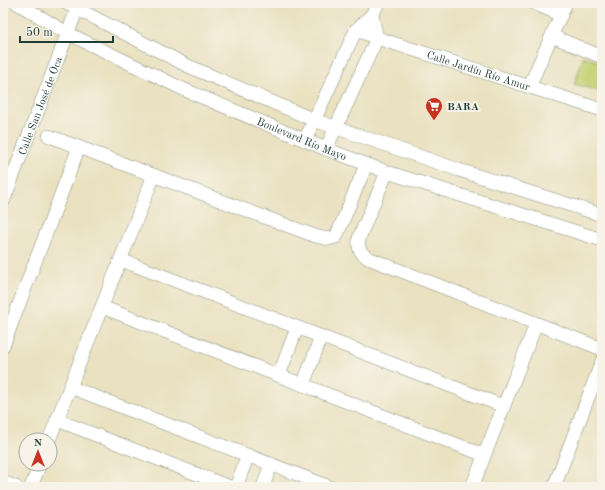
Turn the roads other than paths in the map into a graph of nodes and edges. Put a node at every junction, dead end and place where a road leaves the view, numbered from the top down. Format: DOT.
graph roads {
  1 [pos="17,3"];
  2 [pos="378,3"];
  3 [pos="534,3"];
  4 [pos="72,6"];
  5 [pos="563,9"];
  6 [pos="372,15"];
  7 [pos="356,30"];
  8 [pos="67,33"];
  9 [pos="552,36"];
  10 [pos="377,38"];
  11 [pos="602,57"];
  12 [pos="529,87"];
  13 [pos="602,110"];
  14 [pos="314,120"];
  15 [pos="336,129"];
  16 [pos="49,136"];
  17 [pos="304,140"];
  18 [pos="79,147"];
  19 [pos="326,149"];
  20 [pos="366,165"];
  21 [pos="387,172"];
  22 [pos="154,176"];
  23 [pos="3,202"];
  24 [pos="602,215"];
  25 [pos="602,240"];
  26 [pos="120,260"];
  27 [pos="102,307"];
  28 [pos="536,324"];
  29 [pos="297,328"];
  30 [pos="322,337"];
  31 [pos="3,346"];
  32 [pos="602,349"];
  33 [pos="602,361"];
  34 [pos="279,375"];
  35 [pos="303,385"];
  36 [pos="70,387"];
  37 [pos="503,406"];
  38 [pos="57,420"];
  39 [pos="53,432"];
  40 [pos="248,455"];
  41 [pos="484,455"];
  42 [pos="272,464"];
  43 [pos="37,472"];
  44 [pos="3,482"];
  45 [pos="16,487"];
  46 [pos="31,487"];
  47 [pos="230,487"];
  48 [pos="236,487"];
  49 [pos="263,487"];
  50 [pos="330,487"];
  51 [pos="472,487"];
  52 [pos="554,487"];
  1 -- 8 [label="street, Boulevard Río Mayo"];
  2 -- 6 [label="street"];
  3 -- 5 [label="street"];
  4 -- 8 [label="street, Calle San José de Oca"];
  4 -- 14 [label="street, Boulevard Río Mayo"];
  5 -- 9 [label="street"];
  6 -- 7 [label="street"];
  6 -- 10 [label="street"];
  7 -- 10 [label="street, Calle Jardín Río Amur"];
  7 -- 14 [label="street"];
  8 -- 17 [label="street, Boulevard Río Mayo"];
  8 -- 23 [label="street, Calle San José de Oca"];
  9 -- 11 [label="street"];
  9 -- 12 [label="street"];
  10 -- 12 [label="street, Calle Jardín Río Amur"];
  10 -- 15 [label="street"];
  12 -- 13 [label="street, Calle Jardín Río Amur"];
  14 -- 15 [label="street, Boulevard Río Mayo"];
  14 -- 17 [label="street"];
  15 -- 19 [label="street"];
  15 -- 24 [label="street, Boulevard Río Mayo"];
  16 -- 18 [label="street"];
  17 -- 19 [label="street, Boulevard Río Mayo"];
  18 -- 22 [label="street"];
  18 -- 31 [label="street"];
  19 -- 20 [label="street, Boulevard Río Mayo"];
  20 -- 21 [label="street, Boulevard Río Mayo"];
  20 -- 22 [label="street"];
  21 -- 25 [label="street, Boulevard Río Mayo"];
  21 -- 28 [label="street"];
  22 -- 26 [label="street"];
  26 -- 27 [label="street"];
  26 -- 29 [label="street"];
  27 -- 34 [label="street"];
  27 -- 36 [label="street"];
  28 -- 32 [label="street"];
  28 -- 37 [label="street"];
  29 -- 30 [label="street"];
  29 -- 34 [label="street"];
  30 -- 35 [label="street"];
  30 -- 37 [label="street"];
  33 -- 52 [label="street"];
  34 -- 35 [label="street"];
  35 -- 41 [label="street"];
  36 -- 38 [label="street"];
  36 -- 40 [label="street"];
  37 -- 41 [label="street"];
  38 -- 39 [label="street"];
  38 -- 47 [label="street"];
  40 -- 42 [label="street"];
  40 -- 48 [label="street"];
  41 -- 51 [label="street"];
  42 -- 49 [label="street"];
  42 -- 50 [label="street"];
  43 -- 46 [label="street"];
  44 -- 45 [label="street"];
}
